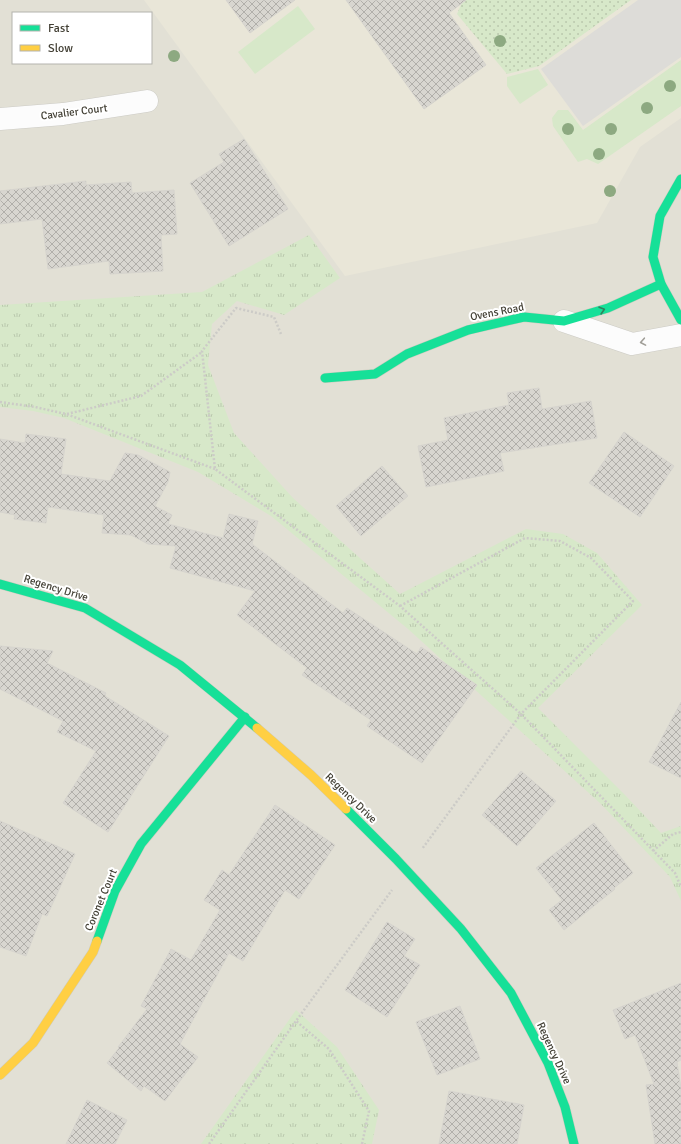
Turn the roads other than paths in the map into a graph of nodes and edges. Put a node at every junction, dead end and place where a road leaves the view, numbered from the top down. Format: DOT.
graph roads {
  1 [pos="147,102"];
  2 [pos="0,120"];
  3 [pos="681,179"];
  4 [pos="661,284"];
  5 [pos="681,320"];
  6 [pos="564,321"];
  7 [pos="681,335"];
  8 [pos="325,378"];
  9 [pos="0,584"];
  10 [pos="245,717"];
  11 [pos="0,1076"];
  12 [pos="574,1144"];
  1 -- 2 [label="street, Cavalier Court"];
  3 -- 4 [label="street"];
  4 -- 5 [label="street"];
  6 -- 4 [label="street, Ovens Road, one-way"];
  7 -- 6 [label="street, one-way"];
  6 -- 8 [label="street, Ovens Road"];
  9 -- 10 [label="street, Regency Drive"];
  10 -- 11 [label="street, Coronet Court"];
  10 -- 12 [label="street, Regency Drive"];
}
